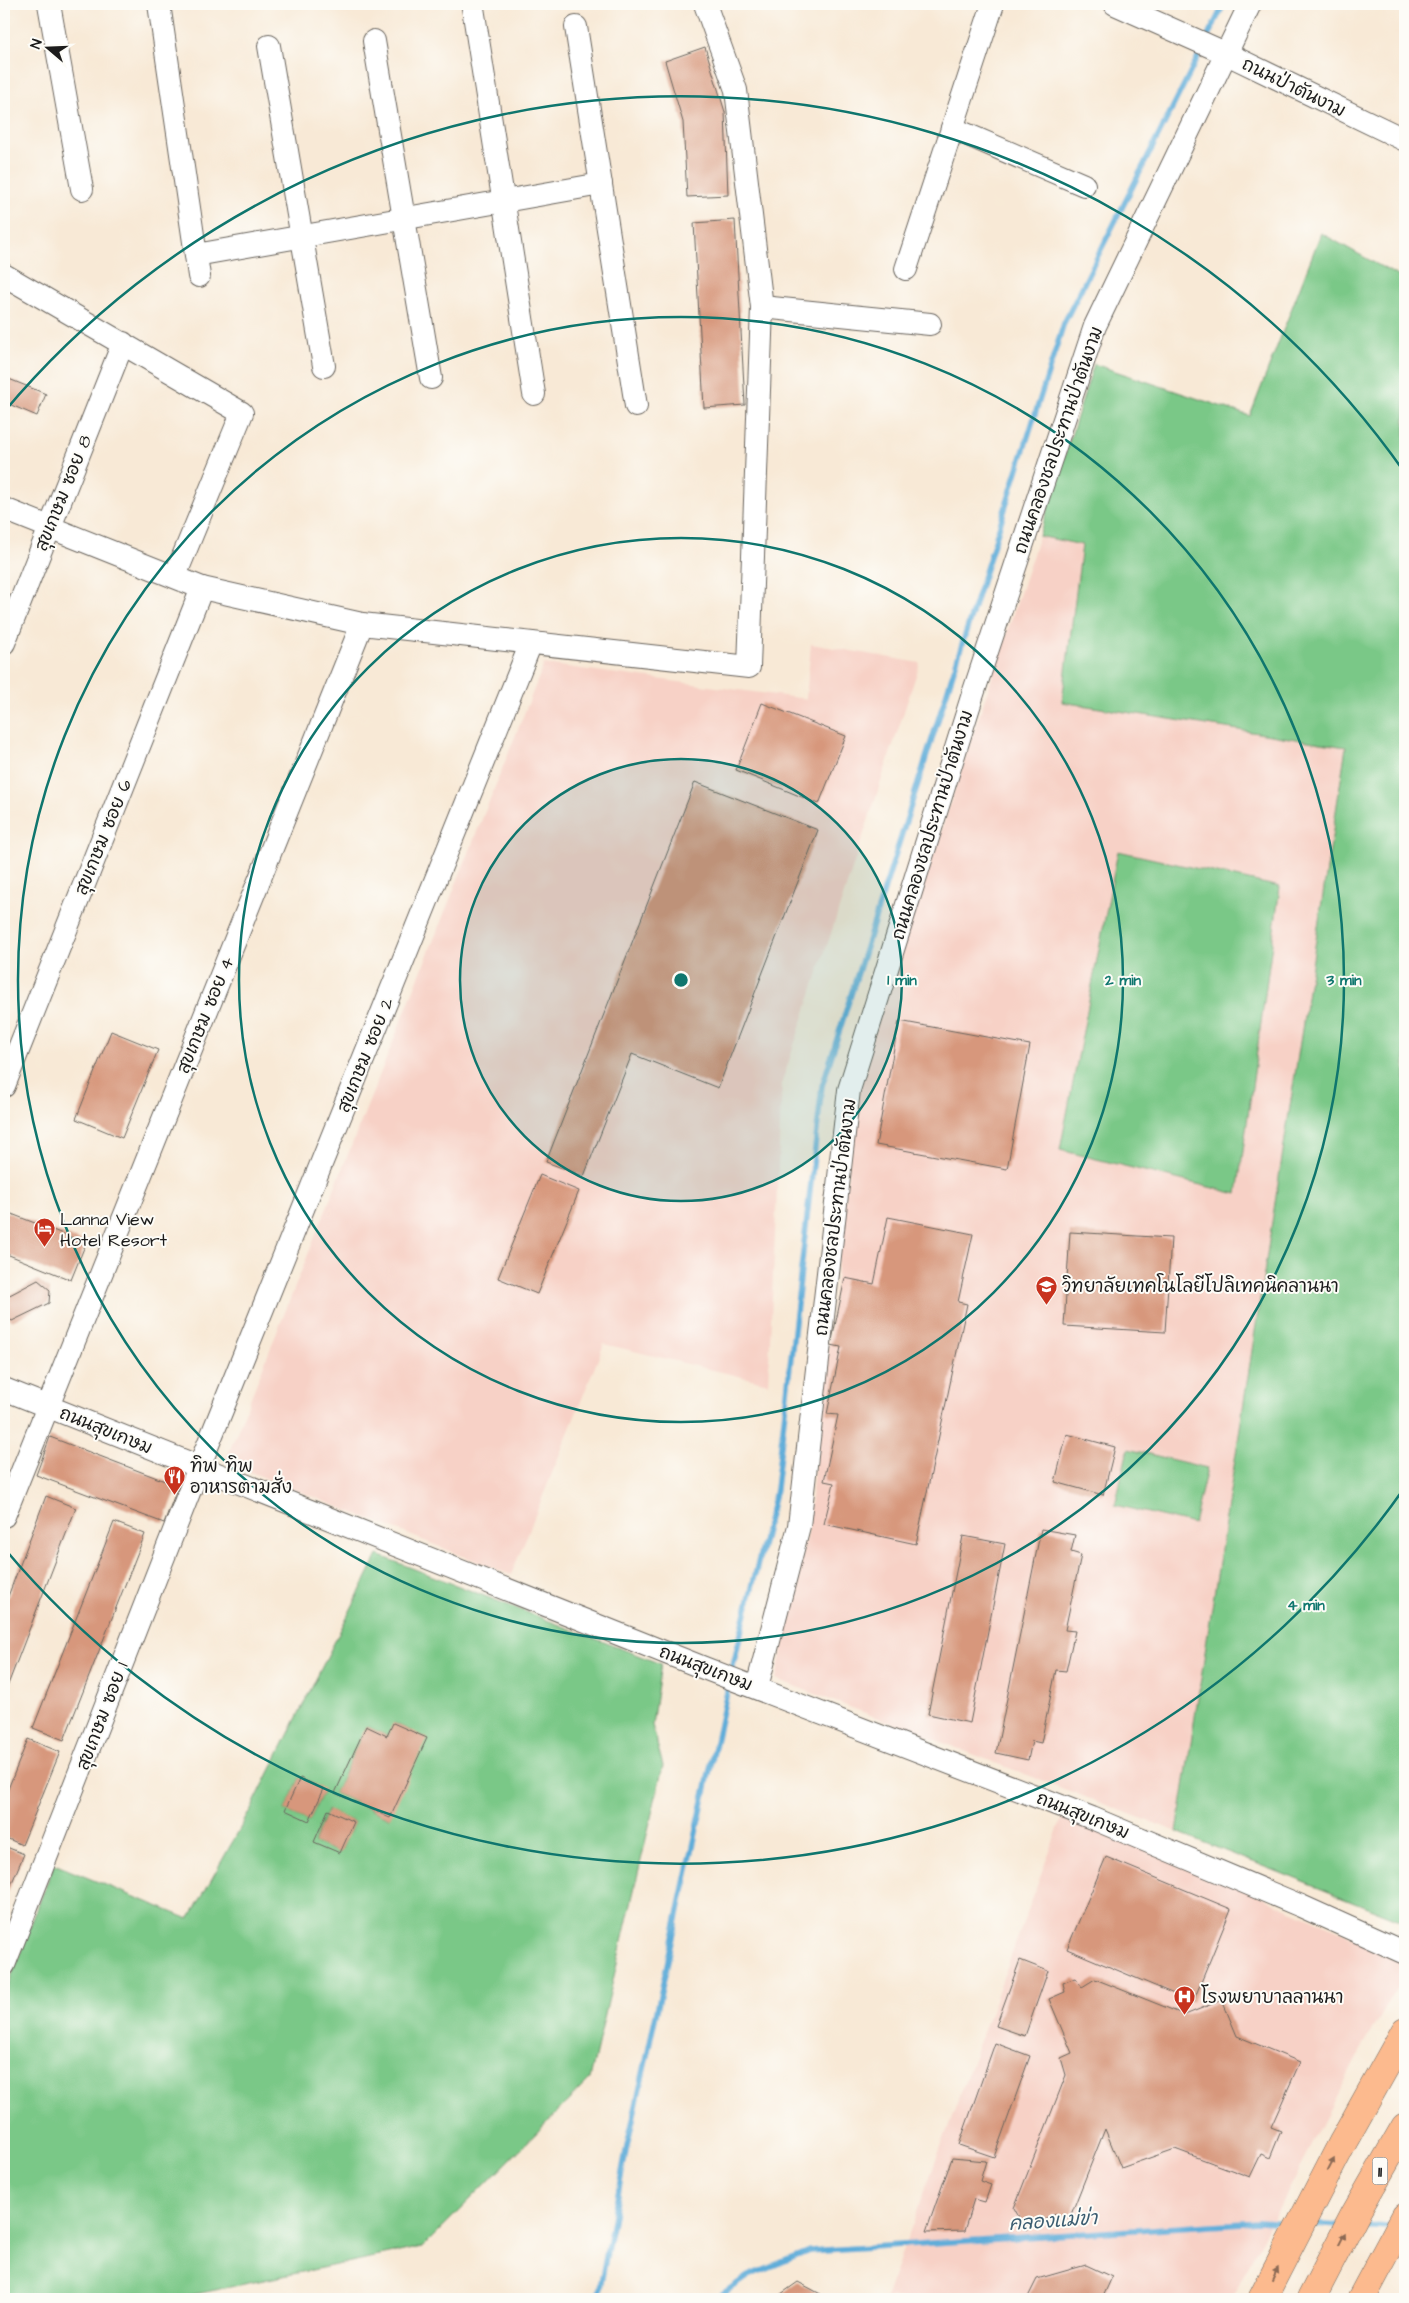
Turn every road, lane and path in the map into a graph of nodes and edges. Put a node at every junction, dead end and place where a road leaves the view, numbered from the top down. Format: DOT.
graph roads {
  1 [pos="49,4"];
  2 [pos="159,4"];
  3 [pos="705,4"];
  4 [pos="992,4"];
  5 [pos="1114,4"];
  6 [pos="1250,4"];
  7 [pos="473,8"];
  8 [pos="576,27"];
  9 [pos="374,41"];
  10 [pos="269,46"];
  11 [pos="1225,54"];
  12 [pos="952,128"];
  13 [pos="1405,140"];
  14 [pos="601,184"];
  15 [pos="1084,185"];
  16 [pos="82,189"];
  17 [pos="504,201"];
  18 [pos="404,218"];
  19 [pos="302,236"];
  20 [pos="906,269"];
  21 [pos="4,275"];
  22 [pos="762,307"];
  23 [pos="930,324"];
  24 [pos="123,343"];
  25 [pos="324,366"];
  26 [pos="431,378"];
  27 [pos="534,394"];
  28 [pos="636,406"];
  29 [pos="4,509"];
  30 [pos="50,527"];
  31 [pos="175,576"];
  32 [pos="202,588"];
  33 [pos="362,624"];
  34 [pos="4,642"];
  35 [pos="531,644"];
  36 [pos="4,1086"];
  37 [pos="4,1389"];
  38 [pos="48,1406"];
  39 [pos="200,1467"];
  40 [pos="4,1516"];
  41 [pos="757,1687"];
  42 [pos="1405,1952"];
  43 [pos="4,1965"];
  44 [pos="1405,2031"];
  45 [pos="1405,2127"];
  46 [pos="1405,2217"];
  47 [pos="1262,2299"];
  48 [pos="1311,2299"];
  49 [pos="1361,2299"];
  1 -- 16 [label="street"];
  2 -- 19 [label="street"];
  3 -- 22 [label="street"];
  4 -- 12 [label="street"];
  5 -- 11 [label="street, ถนนป่าตันงาม"];
  6 -- 11 [label="street, ถนนคลองชลประทานป่าตันงาม"];
  7 -- 17 [label="street"];
  8 -- 14 [label="street"];
  9 -- 18 [label="street"];
  10 -- 19 [label="street"];
  11 -- 13 [label="street, ถนนป่าตันงาม"];
  11 -- 41 [label="street, ถนนคลองชลประทานป่าตันงาม"];
  12 -- 15 [label="street"];
  12 -- 20 [label="street"];
  14 -- 17 [label="street"];
  14 -- 28 [label="street"];
  17 -- 18 [label="street"];
  17 -- 27 [label="street"];
  18 -- 19 [label="street"];
  18 -- 26 [label="street"];
  19 -- 25 [label="street"];
  21 -- 24 [label="street"];
  22 -- 23 [label="street"];
  22 -- 35 [label="street"];
  24 -- 30 [label="street, สุขเกษม ซอย 8"];
  24 -- 31 [label="street"];
  29 -- 30 [label="street"];
  30 -- 31 [label="street"];
  30 -- 34 [label="street, สุขเกษม ซอย 8"];
  31 -- 32 [label="street"];
  32 -- 33 [label="street"];
  32 -- 36 [label="street, สุขเกษม ซอย 6"];
  33 -- 35 [label="street"];
  33 -- 38 [label="street, สุขเกษม ซอย 4"];
  35 -- 39 [label="street, สุขเกษม ซอย 2"];
  37 -- 38 [label="street, ถนนสุขเกษม"];
  38 -- 39 [label="street, ถนนสุขเกษม"];
  38 -- 40 [label="street, สุขเกษม ซอย 4"];
  39 -- 41 [label="street, ถนนสุขเกษม"];
  39 -- 43 [label="street, สุขเกษม ซอย 1"];
  41 -- 42 [label="street, ถนนสุขเกษม"];
  47 -- 44 [label="main road, one-way"];
  48 -- 45 [label="main road, 11, one-way"];
  46 -- 49 [label="main road"];
}
